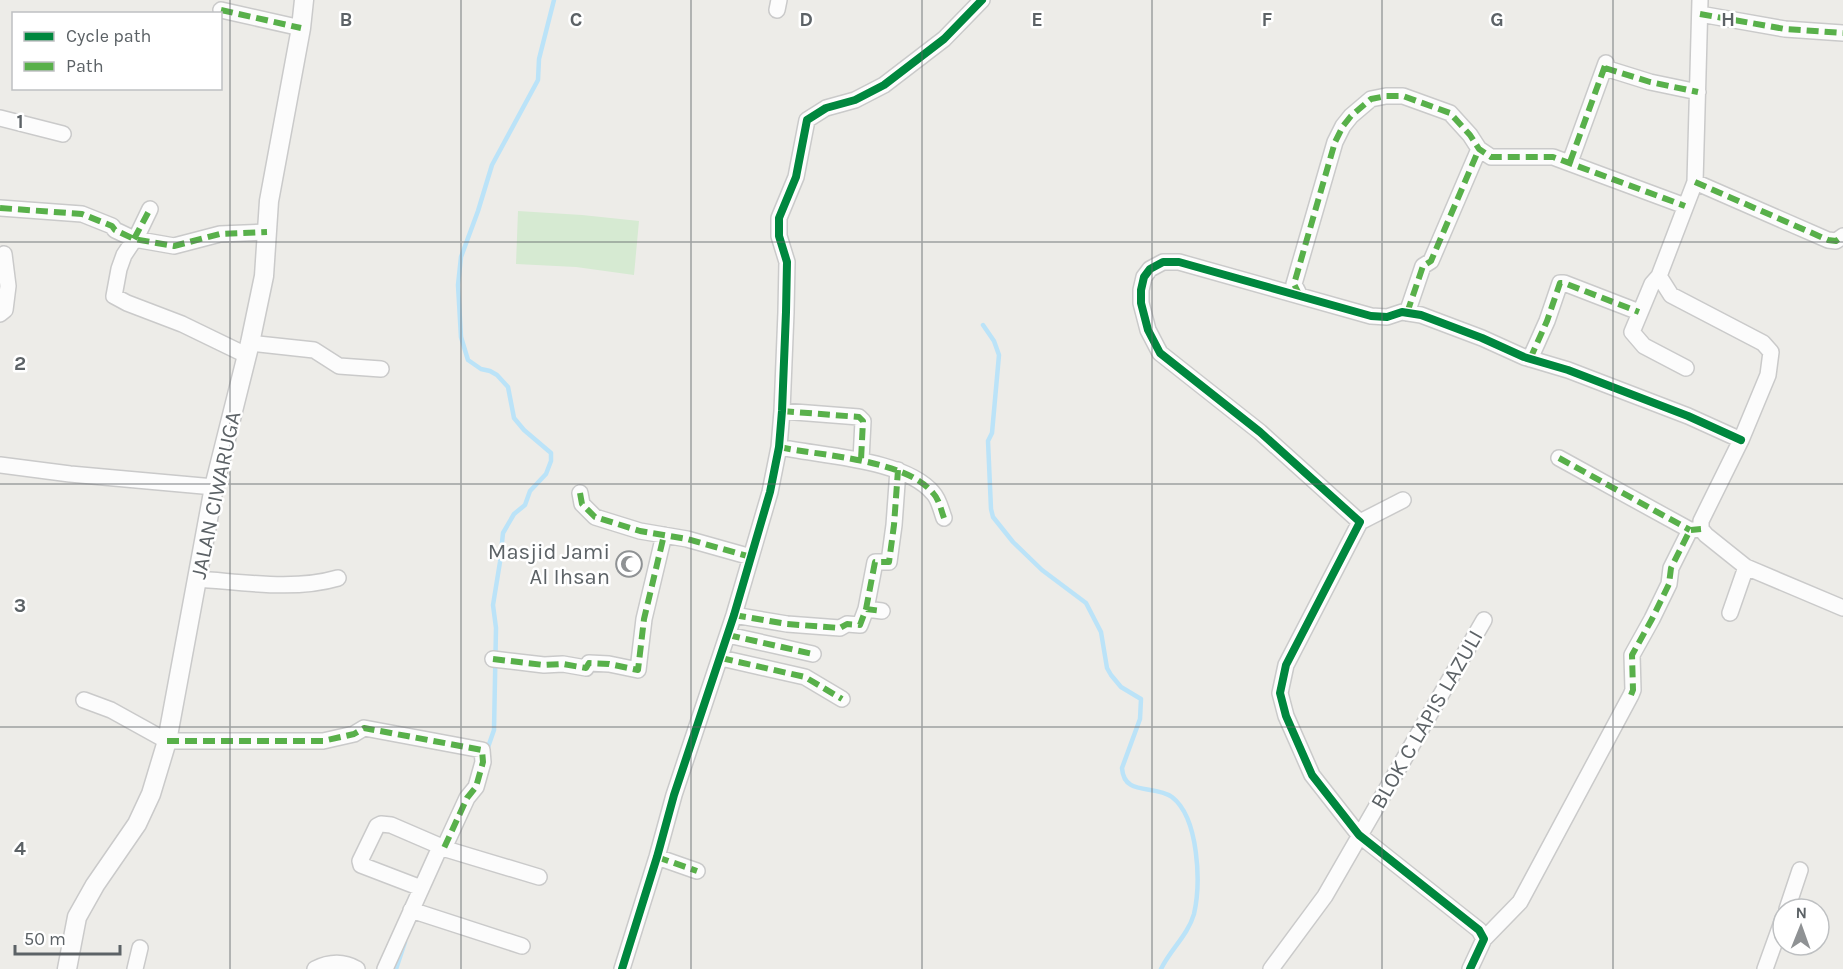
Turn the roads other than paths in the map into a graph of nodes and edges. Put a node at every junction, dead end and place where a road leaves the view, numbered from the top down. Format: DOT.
graph roads {
  1 [pos="304,0"];
  2 [pos="982,0"];
  3 [pos="1700,7"];
  4 [pos="222,8"];
  5 [pos="301,28"];
  6 [pos="1843,33"];
  7 [pos="1698,92"];
  8 [pos="0,118"];
  9 [pos="63,134"];
  10 [pos="1479,149"];
  11 [pos="1570,162"];
  12 [pos="1695,182"];
  13 [pos="1685,206"];
  14 [pos="0,208"];
  15 [pos="150,209"];
  16 [pos="267,232"];
  17 [pos="1843,236"];
  18 [pos="134,239"];
  19 [pos="4,254"];
  20 [pos="1659,276"];
  21 [pos="1300,296"];
  22 [pos="1639,312"];
  23 [pos="1407,313"];
  24 [pos="0,314"];
  25 [pos="248,349"];
  26 [pos="1530,359"];
  27 [pos="1686,368"];
  28 [pos="381,369"];
  29 [pos="782,411"];
  30 [pos="1741,440"];
  31 [pos="779,447"];
  32 [pos="1559,458"];
  33 [pos="861,460"];
  34 [pos="0,465"];
  35 [pos="898,470"];
  36 [pos="214,487"];
  37 [pos="580,493"];
  38 [pos="1403,500"];
  39 [pos="944,518"];
  40 [pos="1360,522"];
  41 [pos="1696,530"];
  42 [pos="664,535"];
  43 [pos="751,557"];
  44 [pos="1746,567"];
  45 [pos="339,578"];
  46 [pos="197,579"];
  47 [pos="1843,608"];
  48 [pos="866,609"];
  49 [pos="882,611"];
  50 [pos="1730,613"];
  51 [pos="734,615"];
  52 [pos="1484,620"];
  53 [pos="728,635"];
  54 [pos="813,654"];
  55 [pos="721,658"];
  56 [pos="493,659"];
  57 [pos="842,699"];
  58 [pos="84,700"];
  59 [pos="167,741"];
  60 [pos="1359,835"];
  61 [pos="442,847"];
  62 [pos="657,857"];
  63 [pos="1800,870"];
  64 [pos="697,871"];
  65 [pos="539,877"];
  66 [pos="421,888"];
  67 [pos="1790,897"];
  68 [pos="411,910"];
  69 [pos="1484,939"];
  70 [pos="522,946"];
  71 [pos="140,948"];
  72 [pos="1771,952"];
  73 [pos="67,969"];
  74 [pos="135,969"];
  75 [pos="315,969"];
  76 [pos="357,969"];
  77 [pos="385,969"];
  78 [pos="622,969"];
  79 [pos="1271,969"];
  80 [pos="1470,969"];
  81 [pos="1765,969"];
  1 -- 5 [label="street, JALAN CIWARUGA"];
  2 -- 29 [label="street"];
  3 -- 6 [label="street"];
  3 -- 7 [label="street"];
  4 -- 5 [label="street"];
  5 -- 16 [label="street, JALAN CIWARUGA"];
  7 -- 11 [label="street"];
  7 -- 12 [label="street"];
  8 -- 9 [label="street"];
  10 -- 11 [label="street"];
  10 -- 21 [label="street"];
  10 -- 23 [label="street"];
  11 -- 13 [label="street"];
  12 -- 13 [label="street"];
  12 -- 17 [label="street"];
  13 -- 20 [label="street"];
  14 -- 18 [label="street"];
  15 -- 18 [label="street"];
  16 -- 18 [label="street"];
  16 -- 25 [label="street, JALAN CIWARUGA"];
  18 -- 25 [label="street"];
  19 -- 24 [label="street"];
  20 -- 22 [label="street"];
  20 -- 30 [label="street"];
  21 -- 23 [label="street"];
  21 -- 40 [label="street"];
  22 -- 26 [label="street"];
  22 -- 27 [label="street"];
  23 -- 26 [label="street"];
  25 -- 28 [label="street"];
  25 -- 36 [label="street, JALAN CIWARUGA"];
  26 -- 30 [label="street"];
  29 -- 31 [label="street"];
  29 -- 33 [label="street"];
  30 -- 41 [label="street"];
  31 -- 33 [label="street"];
  31 -- 43 [label="street"];
  32 -- 41 [label="street"];
  33 -- 35 [label="street"];
  34 -- 36 [label="street"];
  35 -- 39 [label="street"];
  35 -- 48 [label="street"];
  36 -- 46 [label="street, JALAN CIWARUGA"];
  37 -- 42 [label="street"];
  38 -- 40 [label="street"];
  40 -- 60 [label="street"];
  41 -- 44 [label="street"];
  41 -- 69 [label="street"];
  42 -- 43 [label="street"];
  42 -- 56 [label="street"];
  43 -- 51 [label="street"];
  44 -- 47 [label="street"];
  44 -- 50 [label="street"];
  45 -- 46 [label="street"];
  46 -- 59 [label="street, JALAN CIWARUGA"];
  48 -- 49 [label="street"];
  48 -- 51 [label="street"];
  51 -- 53 [label="street"];
  52 -- 60 [label="street, BLOK C LAPIS LAZULI"];
  53 -- 54 [label="street"];
  53 -- 55 [label="street"];
  55 -- 57 [label="street"];
  55 -- 62 [label="street"];
  58 -- 59 [label="street"];
  59 -- 61 [label="street"];
  59 -- 73 [label="street, JALAN CIWARUGA"];
  60 -- 69 [label="street"];
  60 -- 79 [label="street, BLOK C LAPIS LAZULI"];
  61 -- 65 [label="street"];
  61 -- 66 [label="street"];
  61 -- 66 [label="street"];
  62 -- 64 [label="street"];
  62 -- 78 [label="street"];
  63 -- 67 [label="street"];
  66 -- 68 [label="street"];
  68 -- 70 [label="street"];
  68 -- 77 [label="street"];
  69 -- 80 [label="street"];
  71 -- 74 [label="street"];
  72 -- 81 [label="street"];
  75 -- 76 [label="street"];
}
